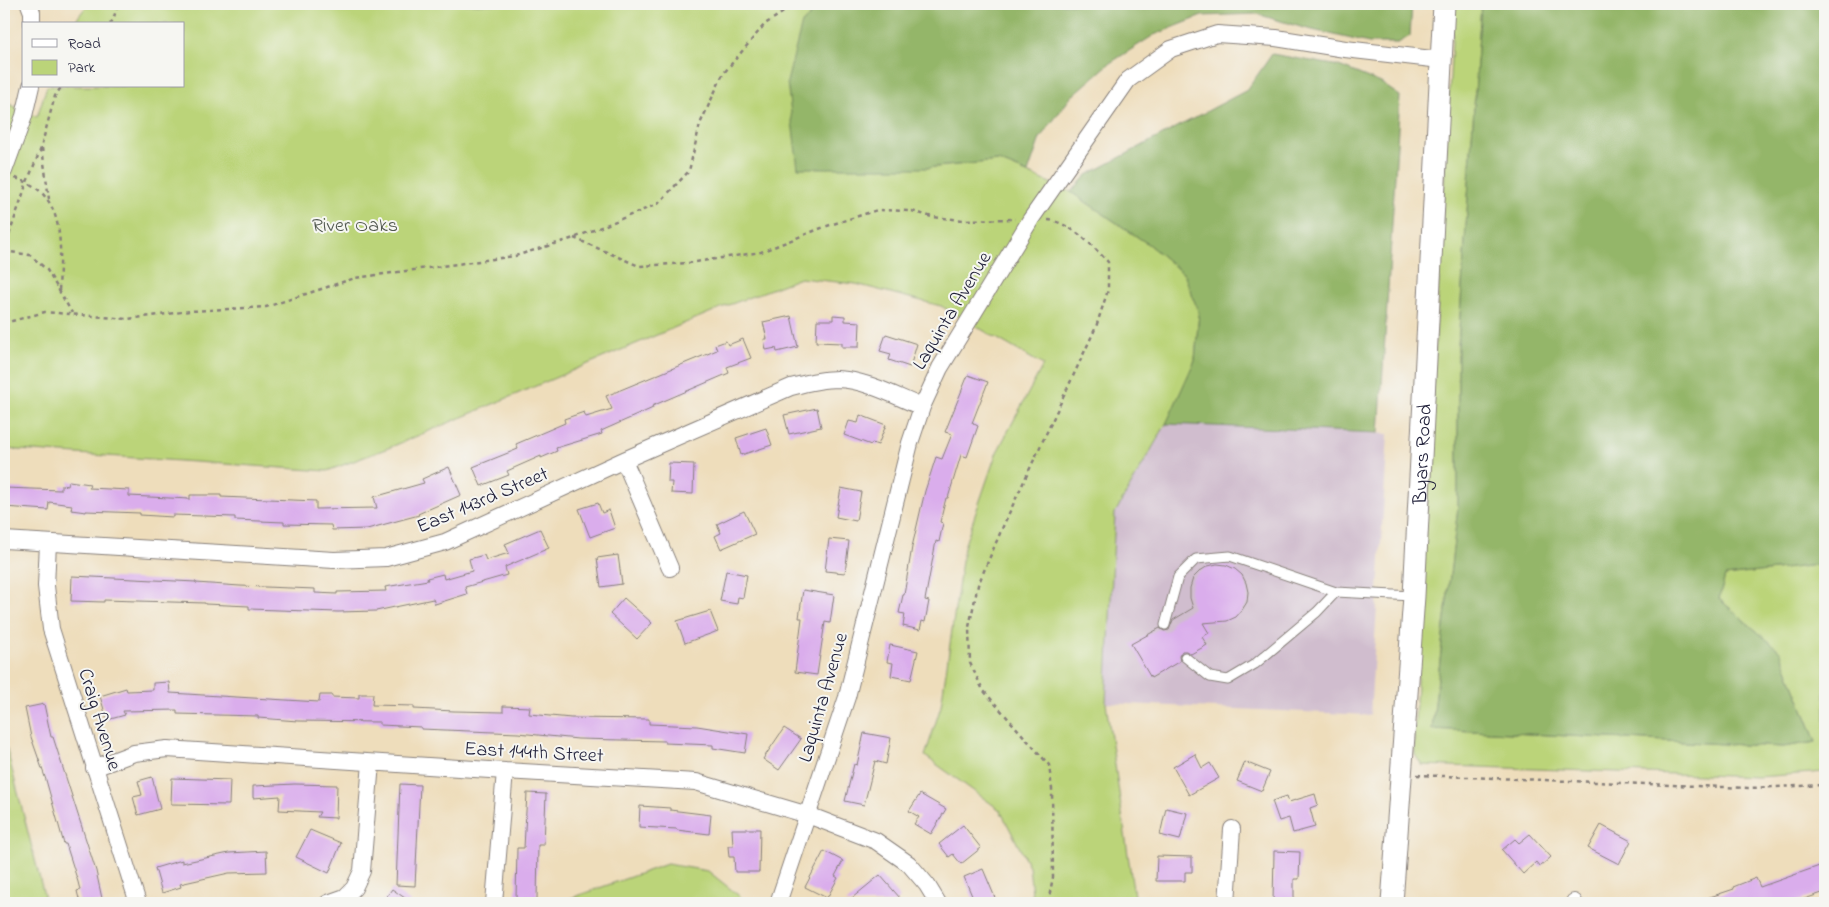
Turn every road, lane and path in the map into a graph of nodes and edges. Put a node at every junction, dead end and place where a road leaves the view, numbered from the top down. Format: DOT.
graph roads {
  1 [pos="28,4"];
  2 [pos="118,4"];
  3 [pos="796,4"];
  4 [pos="1444,4"];
  5 [pos="32,22"];
  6 [pos="112,22"];
  7 [pos="1441,60"];
  8 [pos="31,88"];
  9 [pos="61,88"];
  10 [pos="42,146"];
  11 [pos="8,174"];
  12 [pos="27,182"];
  13 [pos="49,201"];
  14 [pos="1031,219"];
  15 [pos="574,238"];
  16 [pos="4,251"];
  17 [pos="59,294"];
  18 [pos="72,313"];
  19 [pos="4,325"];
  20 [pos="922,407"];
  21 [pos="624,460"];
  22 [pos="4,540"];
  23 [pos="48,543"];
  24 [pos="670,568"];
  25 [pos="1336,592"];
  26 [pos="1414,596"];
  27 [pos="1165,625"];
  28 [pos="1186,658"];
  29 [pos="371,763"];
  30 [pos="94,768"];
  31 [pos="505,771"];
  32 [pos="1402,774"];
  33 [pos="1825,785"];
  34 [pos="808,815"];
  35 [pos="1232,829"];
  36 [pos="138,903"];
  37 [pos="328,903"];
  38 [pos="494,903"];
  39 [pos="778,903"];
  40 [pos="938,903"];
  41 [pos="1048,903"];
  42 [pos="1226,903"];
  43 [pos="1392,903"];
  1 -- 5 [label="street"];
  2 -- 6 [label="path"];
  3 -- 15 [label="path"];
  4 -- 7 [label="street, Byars Road"];
  7 -- 14 [label="street, Laquinta Avenue"];
  7 -- 26 [label="street, Byars Road"];
  8 -- 11 [label="street"];
  9 -- 10 [label="path"];
  10 -- 12 [label="path"];
  10 -- 13 [label="path"];
  11 -- 12 [label="path"];
  12 -- 13 [label="path"];
  12 -- 16 [label="path"];
  13 -- 17 [label="path"];
  14 -- 15 [label="path"];
  14 -- 20 [label="street, Laquinta Avenue"];
  14 -- 41 [label="path"];
  15 -- 18 [label="path"];
  16 -- 17 [label="path"];
  17 -- 18 [label="path"];
  18 -- 19 [label="path"];
  20 -- 21 [label="street, East 143rd Street"];
  20 -- 34 [label="street, Laquinta Avenue"];
  21 -- 23 [label="street, East 143rd Street"];
  21 -- 24 [label="street"];
  22 -- 23 [label="street, East 143rd Street"];
  23 -- 30 [label="street, Craig Avenue"];
  25 -- 26 [label="lane"];
  25 -- 27 [label="lane"];
  25 -- 28 [label="lane"];
  26 -- 32 [label="street, Byars Road"];
  29 -- 30 [label="street, East 144th Street"];
  29 -- 31 [label="street, East 144th Street"];
  29 -- 37 [label="street"];
  30 -- 36 [label="street, Craig Avenue"];
  31 -- 34 [label="street, East 144th Street"];
  31 -- 38 [label="street"];
  32 -- 33 [label="path"];
  32 -- 43 [label="street, Byars Road"];
  34 -- 39 [label="street, Laquinta Avenue"];
  34 -- 40 [label="street, East 144th Street"];
  35 -- 42 [label="street"];
}
